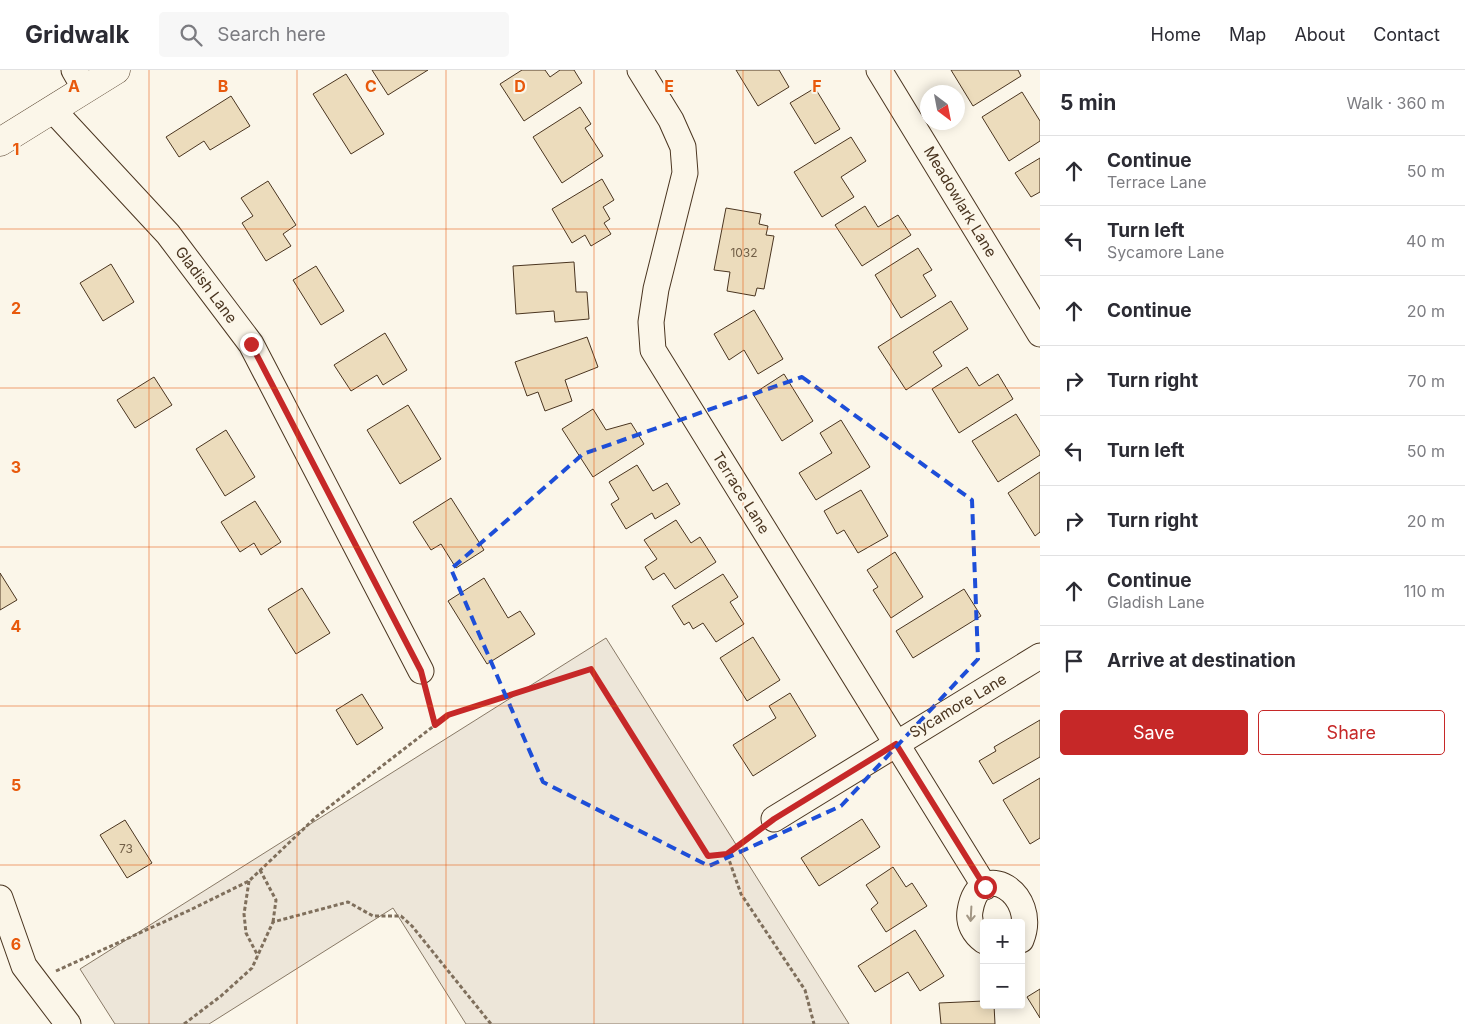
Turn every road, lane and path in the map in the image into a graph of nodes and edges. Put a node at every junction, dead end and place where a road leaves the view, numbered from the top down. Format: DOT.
graph roads {
  1 [pos="116,70"];
  2 [pos="640,70"];
  3 [pos="879,70"];
  4 [pos="80,79"];
  5 [pos="52,110"];
  6 [pos="0,142"];
  7 [pos="1040,333"];
  8 [pos="1040,656"];
  9 [pos="421,671"];
  10 [pos="435,725"];
  11 [pos="896,744"];
  12 [pos="774,819"];
  13 [pos="727,854"];
  14 [pos="260,870"];
  15 [pos="249,881"];
  16 [pos="985,887"];
  17 [pos="0,898"];
  18 [pos="273,922"];
  19 [pos="4,925"];
  20 [pos="1025,936"];
  21 [pos="980,937"];
  22 [pos="258,956"];
  23 [pos="58,970"];
  24 [pos="68,1024"];
  25 [pos="184,1024"];
  26 [pos="491,1024"];
  27 [pos="814,1024"];
  1 -- 4 [label="main road"];
  2 -- 11 [label="street, Terrace Lane"];
  3 -- 7 [label="street, Meadowlark Lane"];
  4 -- 5 [label="main road"];
  5 -- 6 [label="main road"];
  5 -- 9 [label="street, Gladish Lane"];
  8 -- 11 [label="street, Sycamore Lane"];
  9 -- 10 [label="path"];
  10 -- 13 [label="path"];
  10 -- 14 [label="path"];
  11 -- 12 [label="street, Sycamore Lane"];
  11 -- 16 [label="street, Terrace Lane"];
  12 -- 13 [label="path"];
  13 -- 27 [label="path"];
  14 -- 15 [label="path"];
  14 -- 18 [label="path"];
  15 -- 22 [label="path"];
  15 -- 23 [label="path"];
  16 -- 20 [label="street"];
  16 -- 21 [label="street, one-way"];
  17 -- 19 [label="street"];
  18 -- 22 [label="path"];
  18 -- 26 [label="path"];
  19 -- 24 [label="street"];
  22 -- 25 [label="path"];
}
